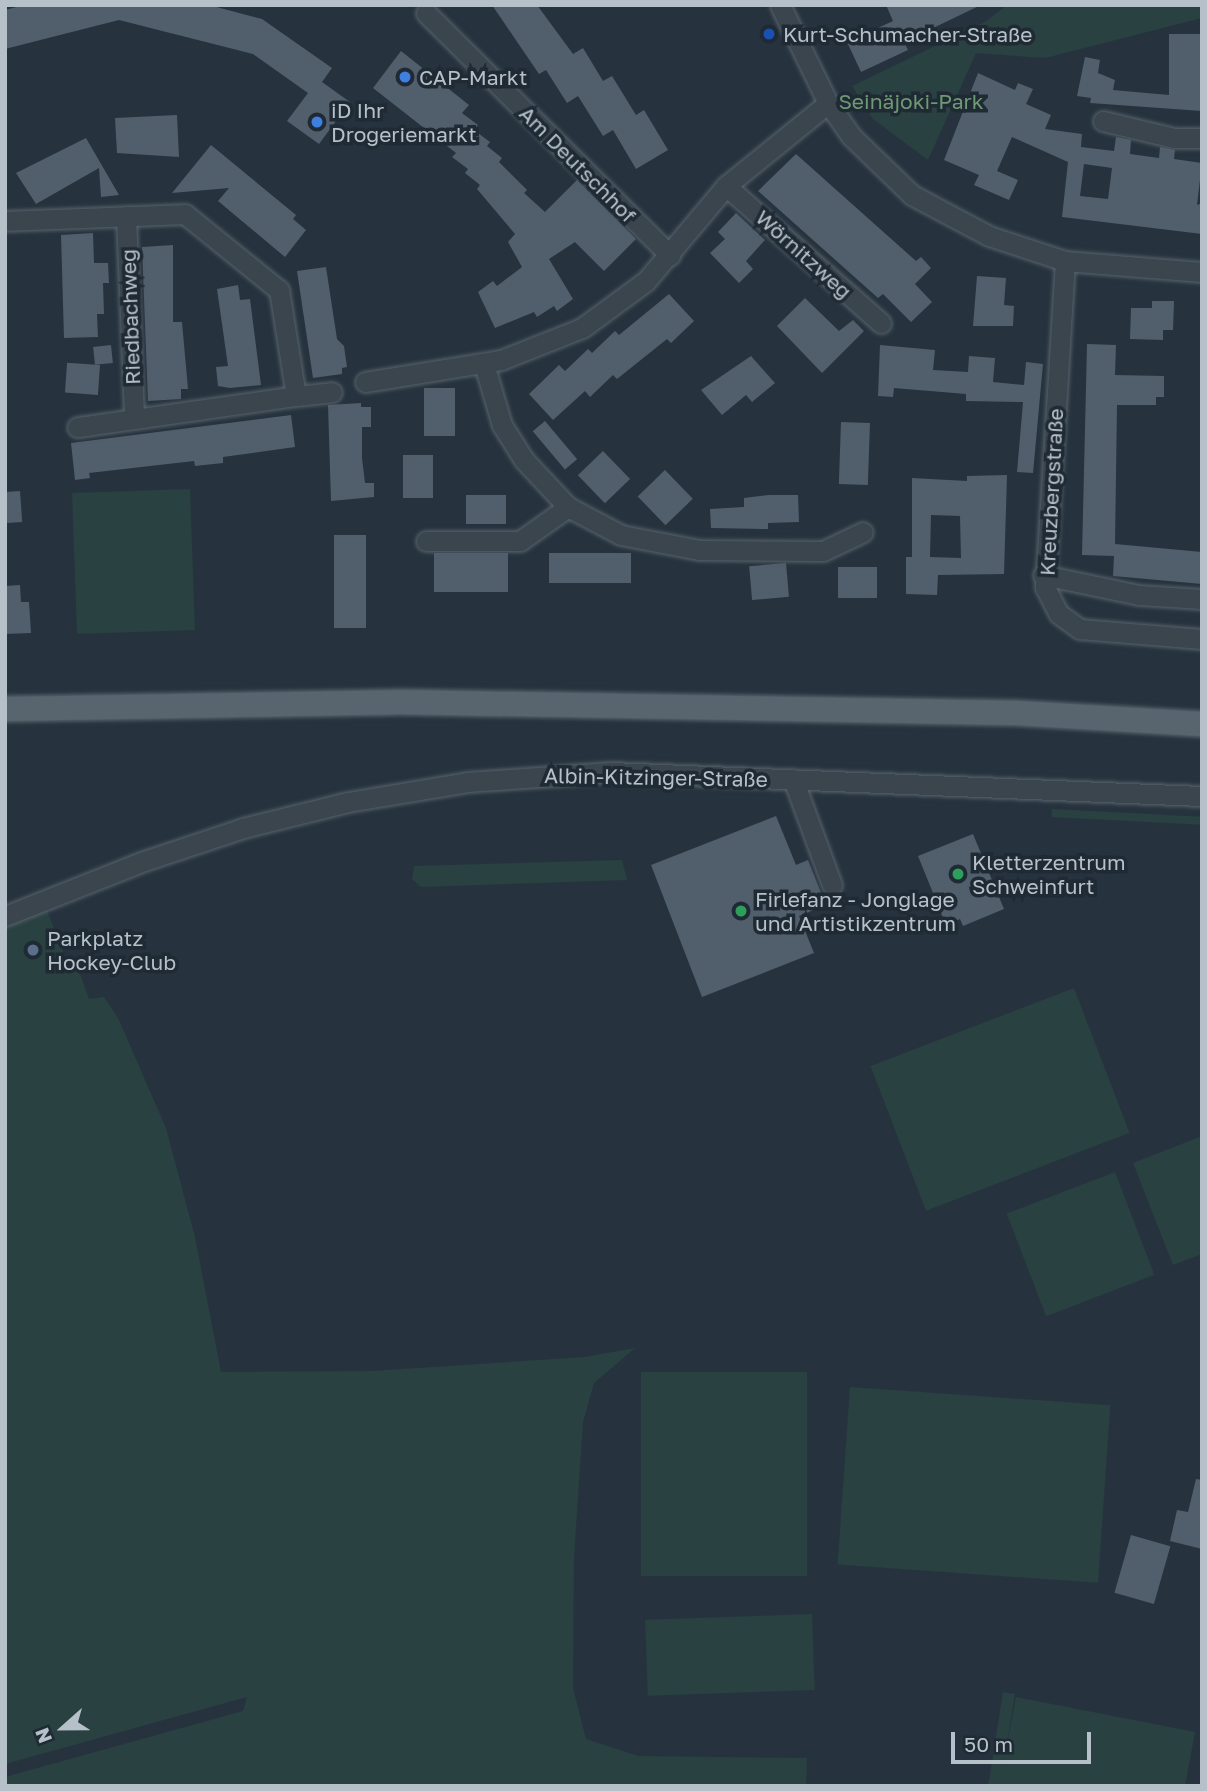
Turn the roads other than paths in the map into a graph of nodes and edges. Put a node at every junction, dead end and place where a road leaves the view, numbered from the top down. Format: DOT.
graph roads {
  1 [pos="780,5"];
  2 [pos="426,13"];
  3 [pos="828,103"];
  4 [pos="1103,121"];
  5 [pos="1202,138"];
  6 [pos="726,186"];
  7 [pos="126,216"];
  8 [pos="5,221"];
  9 [pos="670,256"];
  10 [pos="1065,261"];
  11 [pos="1202,272"];
  12 [pos="881,323"];
  13 [pos="484,364"];
  14 [pos="365,382"];
  15 [pos="332,392"];
  16 [pos="296,396"];
  17 [pos="134,418"];
  18 [pos="77,427"];
  19 [pos="568,507"];
  20 [pos="863,532"];
  21 [pos="426,541"];
  22 [pos="1043,575"];
  23 [pos="1202,599"];
  24 [pos="1202,639"];
  25 [pos="5,709"];
  26 [pos="1202,723"];
  27 [pos="793,779"];
  28 [pos="1202,796"];
  29 [pos="832,885"];
  30 [pos="5,916"];
  1 -- 3 [label="street"];
  2 -- 9 [label="street, Am Deutschhof"];
  3 -- 6 [label="street"];
  3 -- 10 [label="street"];
  4 -- 5 [label="street"];
  6 -- 9 [label="street"];
  6 -- 12 [label="street, Wörnitzweg"];
  7 -- 8 [label="street"];
  7 -- 16 [label="street"];
  7 -- 17 [label="street, Riedbachweg"];
  9 -- 13 [label="street"];
  10 -- 11 [label="street"];
  10 -- 22 [label="street, Kreuzbergstraße"];
  13 -- 14 [label="street"];
  13 -- 19 [label="street"];
  15 -- 16 [label="street"];
  16 -- 17 [label="street"];
  17 -- 18 [label="street"];
  19 -- 20 [label="street"];
  19 -- 21 [label="street"];
  22 -- 23 [label="street"];
  22 -- 24 [label="street, Kreuzbergstraße"];
  25 -- 26 [label="main road"];
  27 -- 28 [label="street, Albin-Kitzinger-Straße"];
  27 -- 29 [label="street"];
  27 -- 30 [label="street, Albin-Kitzinger-Straße"];
}
